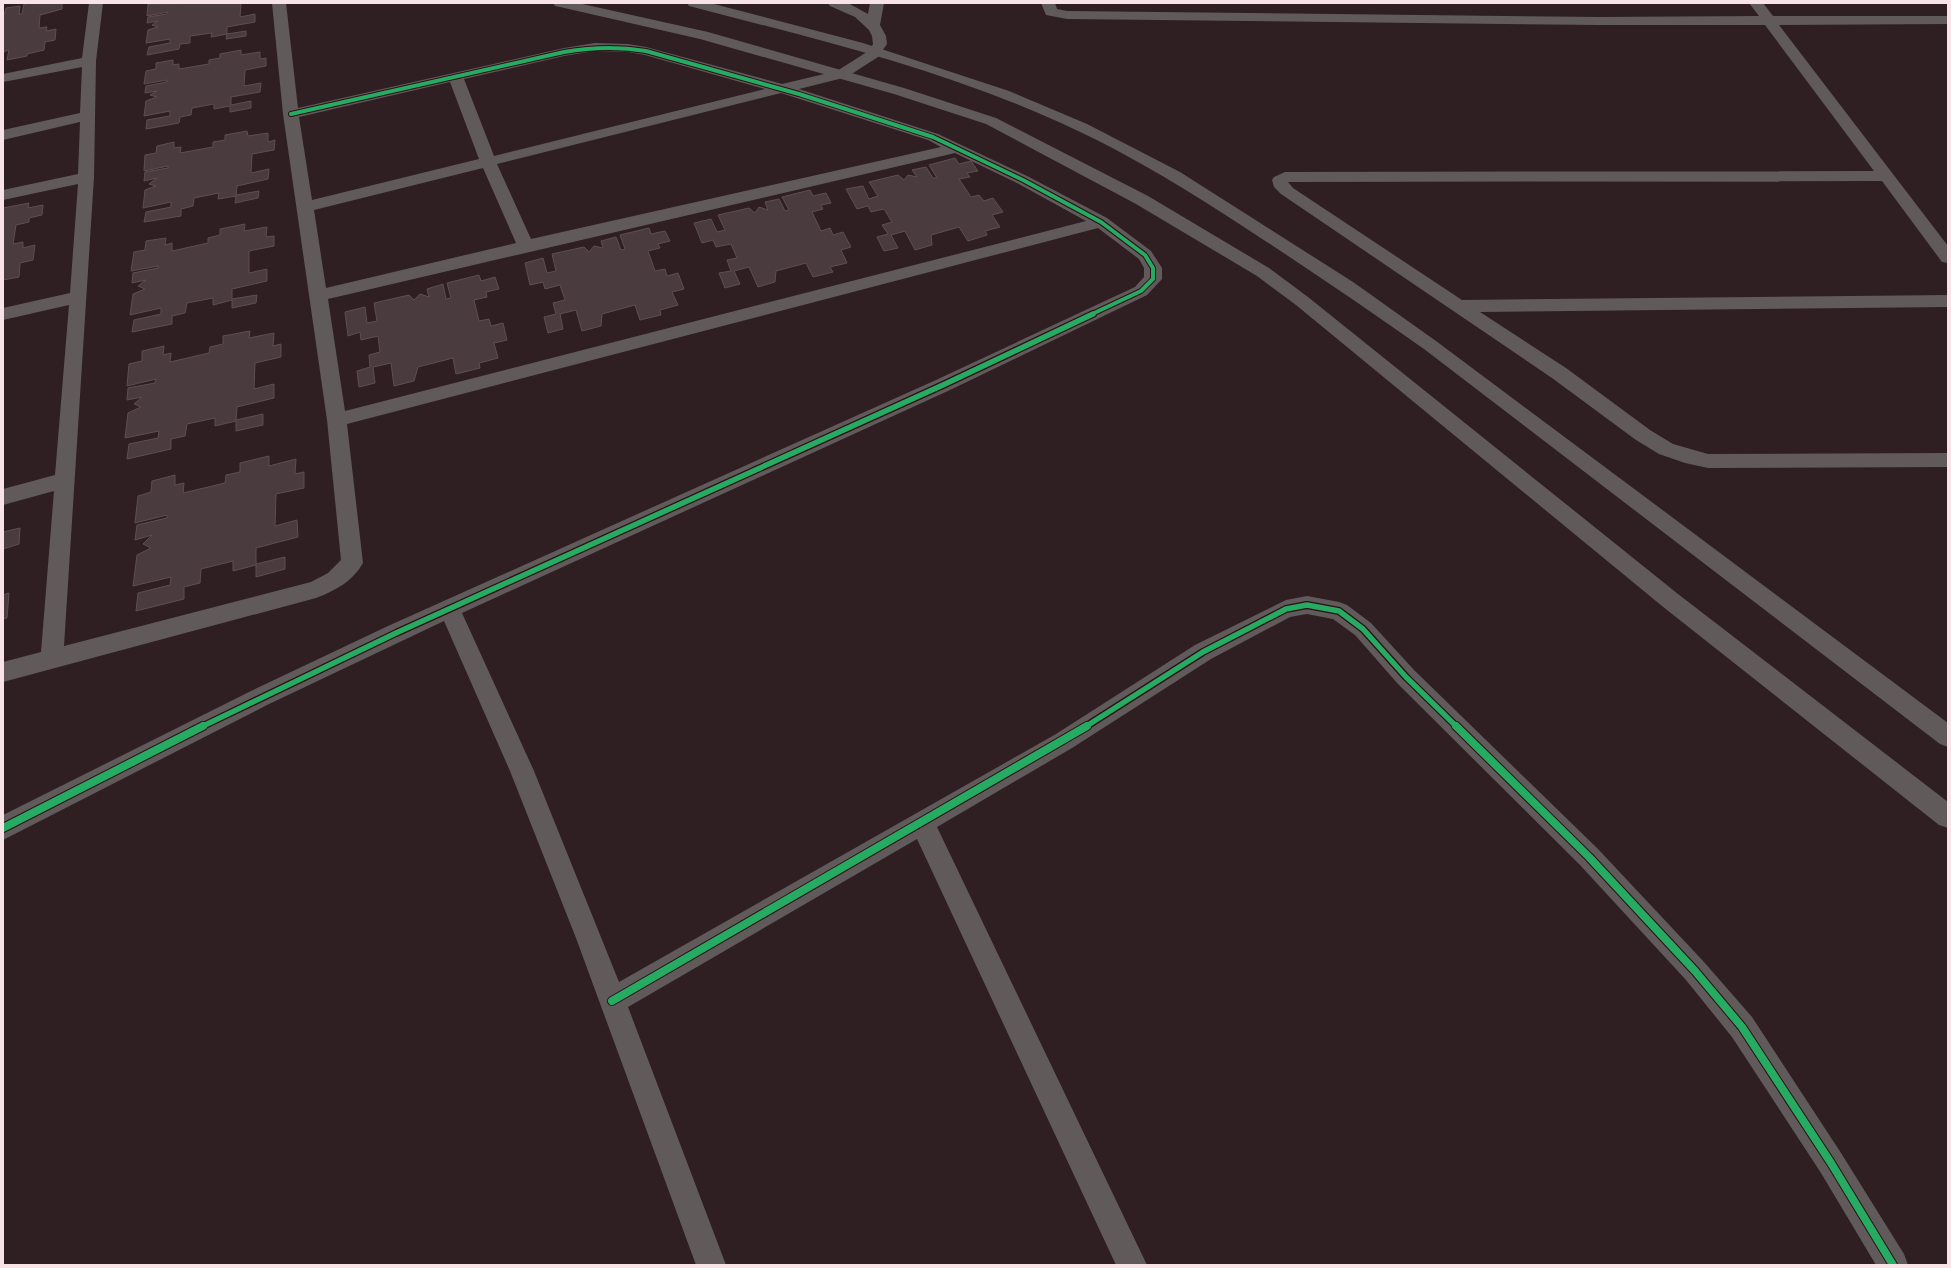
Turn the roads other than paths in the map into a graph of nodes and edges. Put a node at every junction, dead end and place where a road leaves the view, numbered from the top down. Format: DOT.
graph roads {
  1 [pos="96,3"];
  2 [pos="279,3"];
  3 [pos="560,3"];
  4 [pos="694,3"];
  5 [pos="835,3"];
  6 [pos="878,3"];
  7 [pos="1048,3"];
  8 [pos="1756,3"];
  9 [pos="1769,20"];
  10 [pos="1948,20"];
  11 [pos="873,25"];
  12 [pos="876,52"];
  13 [pos="89,61"];
  14 [pos="842,74"];
  15 [pos="455,76"];
  16 [pos="3,78"];
  17 [pos="780,88"];
  18 [pos="291,114"];
  19 [pos="88,116"];
  20 [pos="3,135"];
  21 [pos="958,148"];
  22 [pos="488,161"];
  23 [pos="1886,176"];
  24 [pos="86,177"];
  25 [pos="3,195"];
  26 [pos="306,207"];
  27 [pos="1101,222"];
  28 [pos="526,246"];
  29 [pos="1948,258"];
  30 [pos="319,295"];
  31 [pos="78,297"];
  32 [pos="1948,301"];
  33 [pos="1460,306"];
  34 [pos="3,314"];
  35 [pos="337,420"];
  36 [pos="1948,460"];
  37 [pos="65,480"];
  38 [pos="3,497"];
  39 [pos="449,609"];
  40 [pos="52,658"];
  41 [pos="3,672"];
  42 [pos="1948,737"];
  43 [pos="1948,817"];
  44 [pos="922,823"];
  45 [pos="3,828"];
  46 [pos="612,1001"];
  47 [pos="711,1265"];
  48 [pos="1132,1265"];
  49 [pos="1893,1265"];
  1 -- 13 [label="street"];
  2 -- 18 [label="street"];
  3 -- 14 [label="street"];
  4 -- 12 [label="street"];
  5 -- 11 [label="street"];
  6 -- 11 [label="street"];
  7 -- 9 [label="street"];
  8 -- 9 [label="street"];
  9 -- 10 [label="street"];
  9 -- 23 [label="street"];
  11 -- 12 [label="street"];
  12 -- 14 [label="street"];
  12 -- 42 [label="street"];
  13 -- 16 [label="street"];
  13 -- 19 [label="street"];
  14 -- 17 [label="street"];
  14 -- 43 [label="street"];
  15 -- 17 [label="street"];
  15 -- 18 [label="street"];
  15 -- 22 [label="street"];
  17 -- 21 [label="street"];
  17 -- 22 [label="street"];
  18 -- 26 [label="street"];
  19 -- 20 [label="street"];
  19 -- 24 [label="street"];
  21 -- 27 [label="street"];
  21 -- 28 [label="street"];
  22 -- 26 [label="street"];
  22 -- 28 [label="street"];
  23 -- 29 [label="street"];
  23 -- 33 [label="street"];
  24 -- 25 [label="street"];
  24 -- 31 [label="street"];
  26 -- 30 [label="street"];
  27 -- 35 [label="street"];
  27 -- 39 [label="street"];
  28 -- 30 [label="street"];
  30 -- 35 [label="street"];
  31 -- 34 [label="street"];
  31 -- 37 [label="street"];
  32 -- 33 [label="street"];
  33 -- 36 [label="street"];
  35 -- 40 [label="street"];
  37 -- 38 [label="street"];
  37 -- 40 [label="street"];
  39 -- 45 [label="street"];
  39 -- 46 [label="street"];
  40 -- 41 [label="street"];
  44 -- 46 [label="street"];
  44 -- 48 [label="street"];
  44 -- 49 [label="street"];
  46 -- 47 [label="street"];
}
